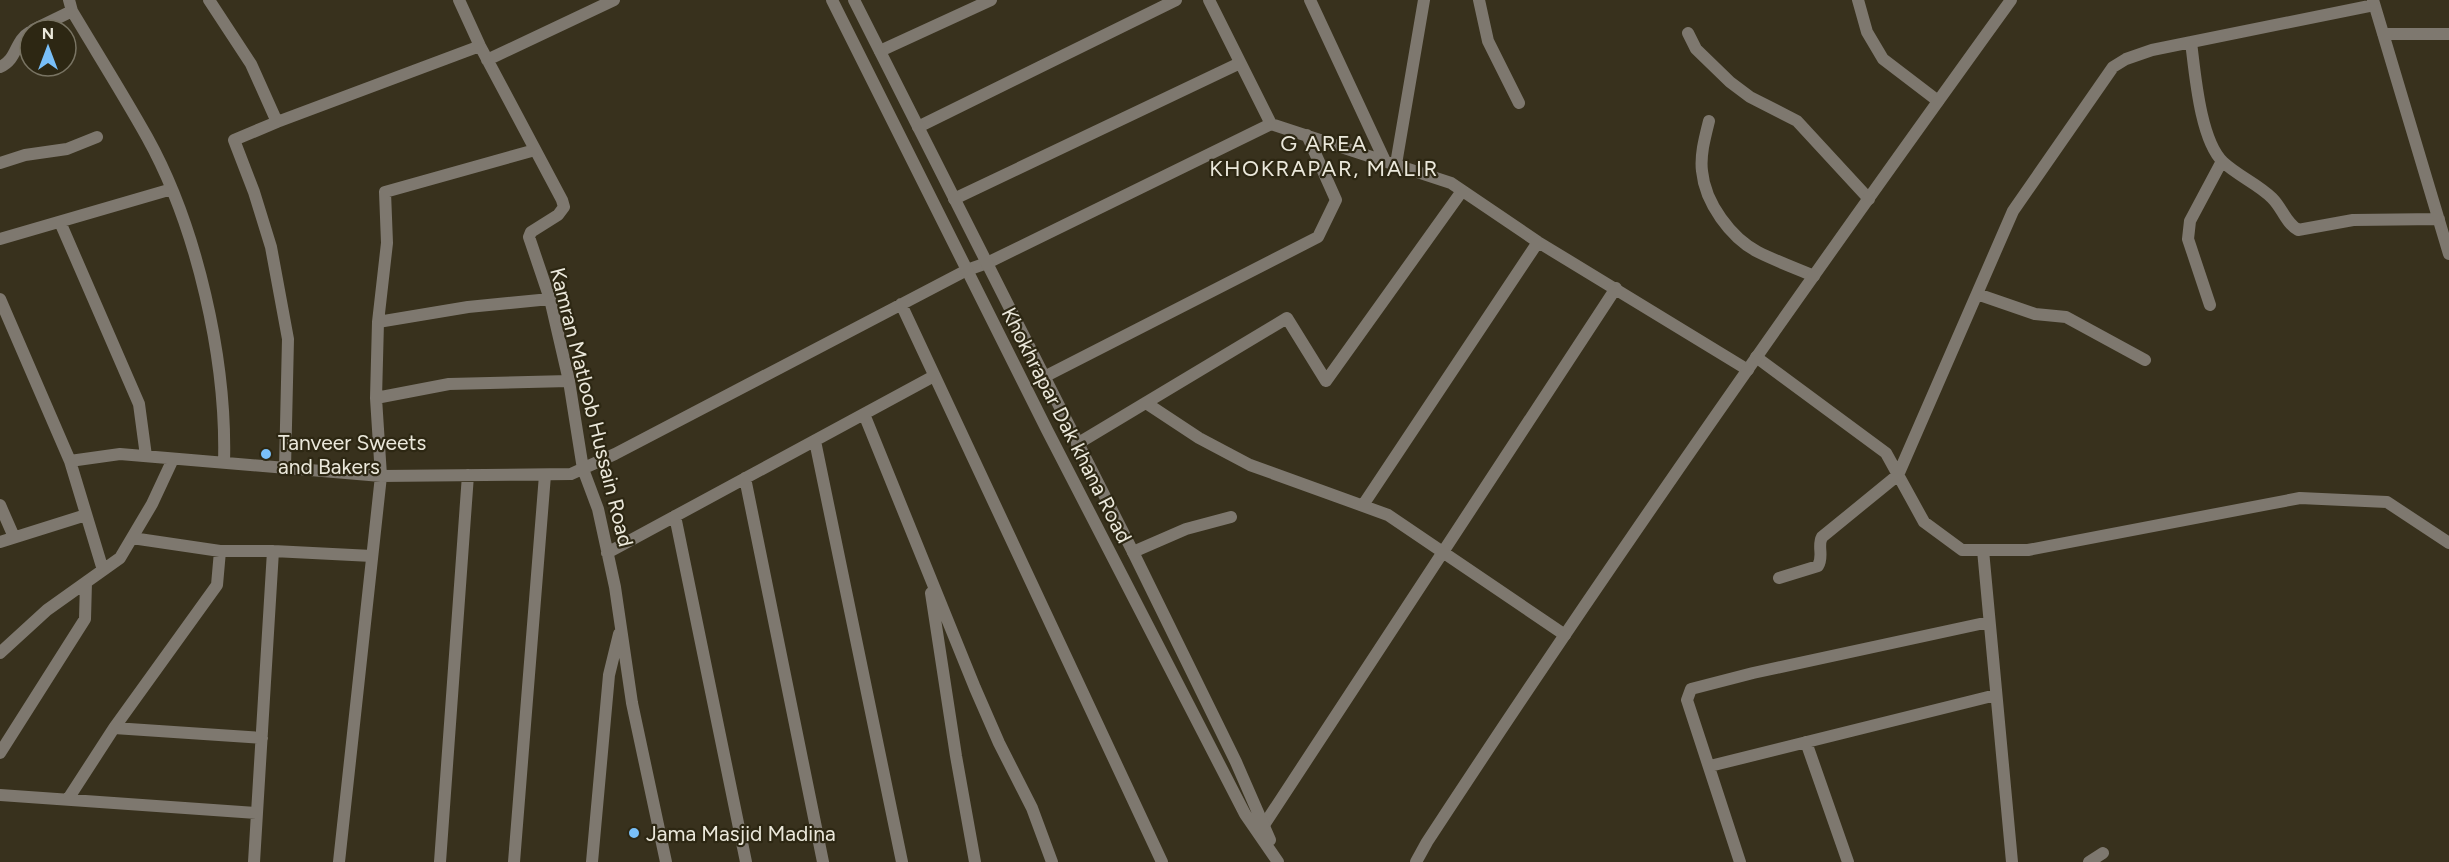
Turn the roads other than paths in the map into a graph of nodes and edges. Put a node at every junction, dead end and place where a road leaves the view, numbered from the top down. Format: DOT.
graph roads {
  1 [pos="209,0"];
  2 [pos="459,0"];
  3 [pos="614,0"];
  4 [pos="832,0"];
  5 [pos="854,0"];
  6 [pos="991,0"];
  7 [pos="1176,0"];
  8 [pos="1209,0"];
  9 [pos="1310,0"];
  10 [pos="1424,0"];
  11 [pos="1479,0"];
  12 [pos="1858,0"];
  13 [pos="2011,0"];
  14 [pos="2373,2"];
  15 [pos="70,6"];
  16 [pos="52,18"];
  17 [pos="1688,33"];
  18 [pos="2383,34"];
  19 [pos="2449,34"];
  20 [pos="2191,42"];
  21 [pos="18,46"];
  22 [pos="480,46"];
  23 [pos="880,51"];
  24 [pos="487,60"];
  25 [pos="1240,63"];
  26 [pos="0,67"];
  27 [pos="1938,102"];
  28 [pos="1519,103"];
  29 [pos="1709,121"];
  30 [pos="277,122"];
  31 [pos="1271,123"];
  32 [pos="918,127"];
  33 [pos="1307,135"];
  34 [pos="97,137"];
  35 [pos="535,150"];
  36 [pos="2222,161"];
  37 [pos="0,163"];
  38 [pos="1391,163"];
  39 [pos="172,189"];
  40 [pos="1462,191"];
  41 [pos="954,199"];
  42 [pos="1869,199"];
  43 [pos="2439,219"];
  44 [pos="60,222"];
  45 [pos="0,239"];
  46 [pos="1538,242"];
  47 [pos="2449,254"];
  48 [pos="987,263"];
  49 [pos="967,270"];
  50 [pos="1814,276"];
  51 [pos="1616,288"];
  52 [pos="1977,294"];
  53 [pos="0,299"];
  54 [pos="550,299"];
  55 [pos="901,304"];
  56 [pos="2210,305"];
  57 [pos="378,322"];
  58 [pos="1756,357"];
  59 [pos="2145,360"];
  60 [pos="1748,370"];
  61 [pos="934,376"];
  62 [pos="1044,377"];
  63 [pos="569,381"];
  64 [pos="375,398"];
  65 [pos="1146,403"];
  66 [pos="864,414"];
  67 [pos="815,441"];
  68 [pos="1077,444"];
  69 [pos="146,456"];
  70 [pos="173,459"];
  71 [pos="70,461"];
  72 [pos="224,463"];
  73 [pos="285,468"];
  74 [pos="583,469"];
  75 [pos="468,475"];
  76 [pos="545,475"];
  77 [pos="1898,475"];
  78 [pos="381,476"];
  79 [pos="746,478"];
  80 [pos="0,505"];
  81 [pos="1363,506"];
  82 [pos="86,515"];
  83 [pos="675,516"];
  84 [pos="1231,517"];
  85 [pos="14,537"];
  86 [pos="132,538"];
  87 [pos="0,542"];
  88 [pos="2449,543"];
  89 [pos="1983,550"];
  90 [pos="273,551"];
  91 [pos="220,552"];
  92 [pos="1133,552"];
  93 [pos="607,553"];
  94 [pos="1443,553"];
  95 [pos="372,556"];
  96 [pos="103,570"];
  97 [pos="928,571"];
  98 [pos="1779,578"];
  99 [pos="86,582"];
  100 [pos="1989,622"];
  101 [pos="621,627"];
  102 [pos="1565,635"];
  103 [pos="0,653"];
  104 [pos="1996,695"];
  105 [pos="114,728"];
  106 [pos="262,738"];
  107 [pos="1806,742"];
  108 [pos="0,753"];
  109 [pos="1710,766"];
  110 [pos="0,795"];
  111 [pos="68,799"];
  112 [pos="257,813"];
  113 [pos="1264,825"];
  114 [pos="2103,852"];
  115 [pos="254,862"];
  116 [pos="339,862"];
  117 [pos="440,862"];
  118 [pos="514,862"];
  119 [pos="592,862"];
  120 [pos="666,862"];
  121 [pos="746,862"];
  122 [pos="823,862"];
  123 [pos="902,862"];
  124 [pos="975,862"];
  125 [pos="1052,862"];
  126 [pos="1162,862"];
  127 [pos="1279,862"];
  128 [pos="1416,862"];
  129 [pos="1740,862"];
  130 [pos="1848,862"];
  131 [pos="2012,862"];
  132 [pos="2089,862"];
  1 -- 30 [label="street"];
  2 -- 22 [label="street, Kamran Matloob Hussain Road"];
  3 -- 24 [label="street"];
  4 -- 49 [label="street, Khokhrapar Dak khana Road"];
  5 -- 23 [label="street, Khokhrapar Dak khana Road"];
  6 -- 23 [label="street"];
  7 -- 32 [label="street"];
  8 -- 25 [label="street"];
  9 -- 38 [label="street"];
  10 -- 38 [label="street"];
  11 -- 28 [label="street"];
  12 -- 27 [label="street"];
  13 -- 27 [label="street"];
  14 -- 18 [label="street"];
  14 -- 20 [label="street"];
  15 -- 16 [label="street"];
  15 -- 39 [label="street"];
  17 -- 42 [label="street"];
  18 -- 19 [label="street"];
  18 -- 43 [label="street"];
  20 -- 36 [label="street"];
  20 -- 52 [label="street"];
  21 -- 26 [label="street"];
  22 -- 24 [label="street, Kamran Matloob Hussain Road"];
  22 -- 30 [label="street"];
  23 -- 32 [label="street, Khokhrapar Dak khana Road"];
  24 -- 35 [label="street, Kamran Matloob Hussain Road"];
  25 -- 31 [label="street"];
  25 -- 41 [label="street"];
  27 -- 42 [label="street"];
  29 -- 50 [label="street"];
  30 -- 73 [label="street"];
  31 -- 33 [label="street"];
  31 -- 48 [label="street"];
  32 -- 41 [label="street, Khokhrapar Dak khana Road"];
  33 -- 38 [label="street"];
  33 -- 62 [label="street"];
  34 -- 37 [label="street"];
  35 -- 54 [label="street, Kamran Matloob Hussain Road"];
  35 -- 57 [label="street"];
  36 -- 43 [label="street"];
  36 -- 56 [label="street"];
  38 -- 40 [label="street"];
  39 -- 44 [label="street"];
  39 -- 72 [label="street"];
  40 -- 46 [label="street"];
  40 -- 65 [label="street"];
  41 -- 48 [label="street, Khokhrapar Dak khana Road"];
  42 -- 50 [label="street"];
  43 -- 47 [label="street"];
  44 -- 45 [label="street"];
  44 -- 69 [label="street"];
  46 -- 51 [label="street"];
  46 -- 81 [label="street"];
  48 -- 49 [label="street"];
  48 -- 62 [label="street, Khokhrapar Dak khana Road"];
  49 -- 55 [label="street"];
  49 -- 127 [label="street, Khokhrapar Dak khana Road"];
  50 -- 58 [label="street"];
  51 -- 60 [label="street"];
  51 -- 94 [label="street"];
  52 -- 59 [label="street"];
  52 -- 77 [label="street"];
  53 -- 71 [label="street"];
  54 -- 57 [label="street"];
  54 -- 63 [label="street, Kamran Matloob Hussain Road"];
  55 -- 61 [label="street"];
  55 -- 74 [label="street"];
  57 -- 64 [label="street"];
  58 -- 60 [label="street"];
  58 -- 77 [label="street"];
  60 -- 102 [label="street"];
  61 -- 66 [label="street"];
  61 -- 126 [label="street"];
  62 -- 68 [label="street, Khokhrapar Dak khana Road"];
  63 -- 64 [label="street"];
  63 -- 74 [label="street, Kamran Matloob Hussain Road"];
  64 -- 78 [label="street"];
  65 -- 68 [label="street"];
  65 -- 81 [label="street"];
  66 -- 67 [label="street"];
  66 -- 97 [label="street"];
  67 -- 79 [label="street"];
  67 -- 123 [label="street"];
  68 -- 92 [label="street, Khokhrapar Dak khana Road"];
  69 -- 70 [label="street"];
  69 -- 71 [label="street"];
  70 -- 72 [label="street"];
  70 -- 86 [label="street"];
  71 -- 82 [label="street"];
  72 -- 73 [label="street"];
  73 -- 78 [label="street"];
  74 -- 76 [label="street"];
  74 -- 93 [label="street, Kamran Matloob Hussain Road"];
  75 -- 76 [label="street"];
  75 -- 78 [label="street"];
  75 -- 117 [label="street"];
  76 -- 118 [label="street"];
  77 -- 89 [label="street"];
  77 -- 98 [label="street"];
  78 -- 95 [label="street"];
  79 -- 83 [label="street"];
  79 -- 122 [label="street"];
  80 -- 85 [label="street"];
  81 -- 94 [label="street"];
  82 -- 85 [label="street"];
  82 -- 96 [label="street"];
  83 -- 93 [label="street"];
  83 -- 121 [label="street"];
  84 -- 92 [label="street"];
  85 -- 87 [label="street"];
  86 -- 91 [label="street"];
  86 -- 96 [label="street"];
  88 -- 89 [label="street"];
  89 -- 100 [label="street"];
  90 -- 91 [label="street"];
  90 -- 95 [label="street"];
  90 -- 106 [label="street"];
  91 -- 105 [label="street"];
  92 -- 113 [label="street, Khokhrapar Dak khana Road"];
  93 -- 101 [label="street, Kamran Matloob Hussain Road"];
  94 -- 102 [label="street"];
  94 -- 113 [label="street"];
  95 -- 116 [label="street"];
  96 -- 99 [label="street"];
  97 -- 124 [label="street"];
  97 -- 125 [label="street"];
  99 -- 103 [label="street"];
  99 -- 108 [label="street"];
  100 -- 104 [label="street"];
  100 -- 109 [label="street"];
  101 -- 119 [label="street"];
  101 -- 120 [label="street, Kamran Matloob Hussain Road"];
  102 -- 128 [label="street"];
  104 -- 107 [label="street"];
  104 -- 131 [label="street"];
  105 -- 106 [label="street"];
  105 -- 111 [label="street"];
  106 -- 112 [label="street"];
  107 -- 109 [label="street"];
  107 -- 130 [label="street"];
  109 -- 129 [label="street"];
  110 -- 111 [label="street"];
  111 -- 112 [label="street"];
  112 -- 115 [label="street"];
  113 -- 127 [label="street, Khokhrapar Dak khana Road"];
  114 -- 132 [label="street"];
}
